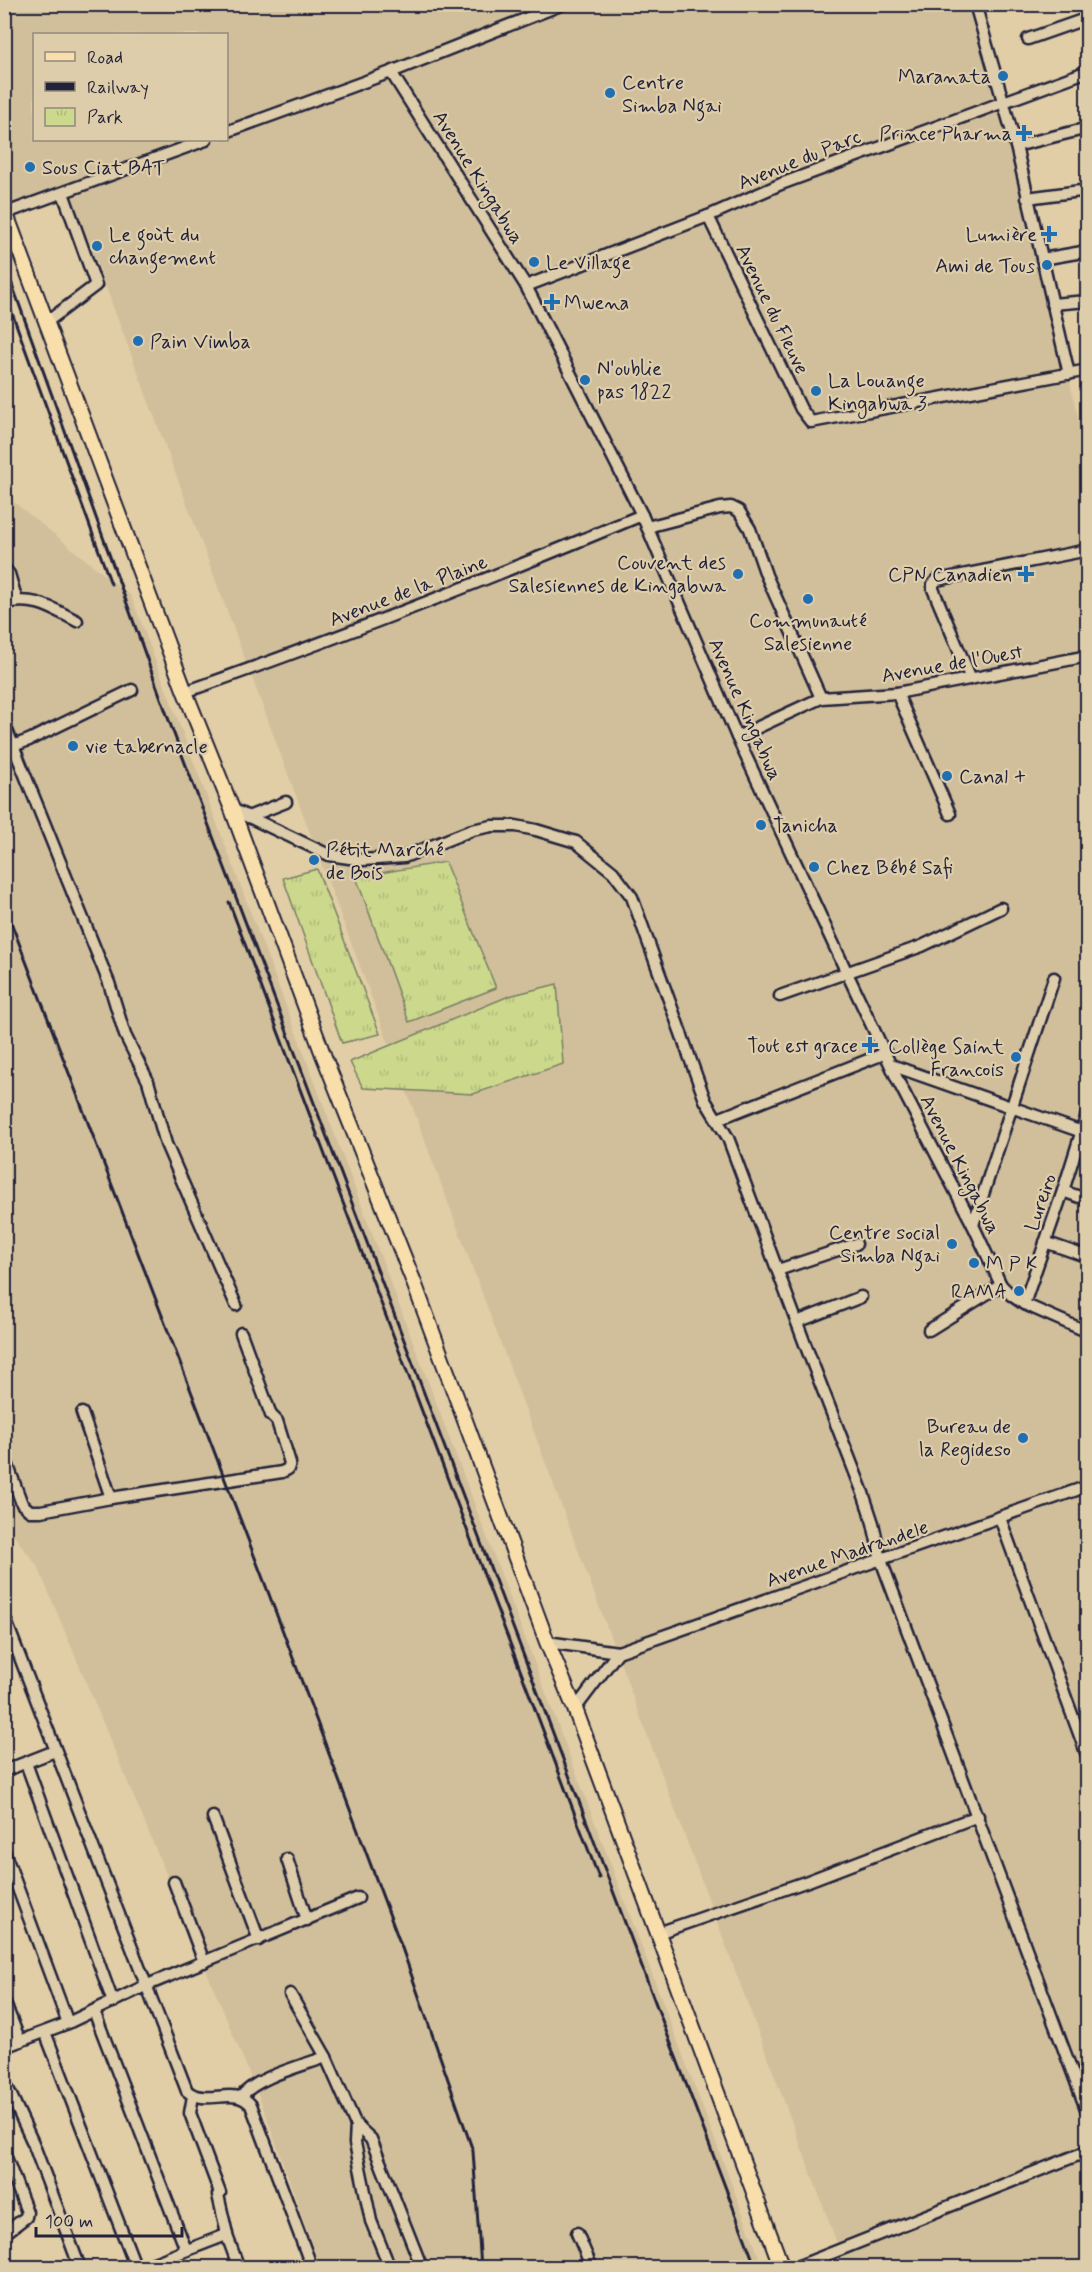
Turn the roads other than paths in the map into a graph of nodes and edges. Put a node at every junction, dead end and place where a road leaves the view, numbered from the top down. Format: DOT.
graph roads {
  1 [pos="563,4"];
  2 [pos="975,4"];
  3 [pos="1088,18"];
  4 [pos="1028,39"];
  5 [pos="1088,71"];
  6 [pos="391,72"];
  7 [pos="1004,101"];
  8 [pos="1088,128"];
  9 [pos="228,131"];
  10 [pos="203,141"];
  11 [pos="1016,146"];
  12 [pos="1088,190"];
  13 [pos="63,193"];
  14 [pos="1027,198"];
  15 [pos="5,211"];
  16 [pos="708,216"];
  17 [pos="1088,251"];
  18 [pos="1042,259"];
  19 [pos="526,285"];
  20 [pos="1088,301"];
  21 [pos="1052,304"];
  22 [pos="48,321"];
  23 [pos="1088,370"];
  24 [pos="1069,374"];
  25 [pos="642,515"];
  26 [pos="647,527"];
  27 [pos="1088,550"];
  28 [pos="4,567"];
  29 [pos="17,601"];
  30 [pos="4,603"];
  31 [pos="77,621"];
  32 [pos="1088,656"];
  33 [pos="971,679"];
  34 [pos="132,690"];
  35 [pos="185,692"];
  36 [pos="897,693"];
  37 [pos="821,698"];
  38 [pos="4,723"];
  39 [pos="737,737"];
  40 [pos="13,746"];
  41 [pos="286,802"];
  42 [pos="232,809"];
  43 [pos="950,814"];
  44 [pos="248,817"];
  45 [pos="1001,908"];
  46 [pos="847,972"];
  47 [pos="1054,978"];
  48 [pos="780,996"];
  49 [pos="886,1053"];
  50 [pos="891,1065"];
  51 [pos="1013,1108"];
  52 [pos="1088,1111"];
  53 [pos="718,1119"];
  54 [pos="1084,1133"];
  55 [pos="1063,1191"];
  56 [pos="1088,1200"];
  57 [pos="973,1225"];
  58 [pos="1045,1242"];
  59 [pos="856,1244"];
  60 [pos="1088,1257"];
  61 [pos="778,1270"];
  62 [pos="1001,1285"];
  63 [pos="861,1298"];
  64 [pos="1024,1304"];
  65 [pos="236,1305"];
  66 [pos="797,1322"];
  67 [pos="929,1330"];
  68 [pos="1088,1332"];
  69 [pos="241,1333"];
  70 [pos="82,1413"];
  71 [pos="4,1455"];
  72 [pos="1088,1486"];
  73 [pos="111,1498"];
  74 [pos="1000,1518"];
  75 [pos="881,1560"];
  76 [pos="4,1616"];
  77 [pos="547,1642"];
  78 [pos="618,1652"];
  79 [pos="575,1709"];
  80 [pos="56,1751"];
  81 [pos="1088,1758"];
  82 [pos="26,1763"];
  83 [pos="4,1771"];
  84 [pos="978,1816"];
  85 [pos="213,1817"];
  86 [pos="4,1851"];
  87 [pos="287,1859"];
  88 [pos="174,1882"];
  89 [pos="358,1898"];
  90 [pos="308,1920"];
  91 [pos="658,1933"];
  92 [pos="259,1940"];
  93 [pos="204,1962"];
  94 [pos="145,1986"];
  95 [pos="290,1994"];
  96 [pos="4,2001"];
  97 [pos="113,2002"];
  98 [pos="94,2011"];
  99 [pos="68,2023"];
  100 [pos="45,2032"];
  101 [pos="20,2041"];
  102 [pos="4,2047"];
  103 [pos="326,2057"];
  104 [pos="4,2080"];
  105 [pos="193,2096"];
  106 [pos="241,2097"];
  107 [pos="1088,2114"];
  108 [pos="356,2125"];
  109 [pos="1088,2151"];
  110 [pos="4,2152"];
  111 [pos="227,2233"];
  112 [pos="577,2233"];
  113 [pos="4,2234"];
  114 [pos="186,2250"];
  115 [pos="169,2263"];
  116 [pos="80,2268"];
  117 [pos="136,2268"];
  118 [pos="141,2268"];
  119 [pos="239,2268"];
  120 [pos="312,2268"];
  121 [pos="390,2268"];
  122 [pos="422,2268"];
  123 [pos="592,2268"];
  124 [pos="782,2268"];
  125 [pos="794,2268"];
  1 -- 6 [label="street"];
  2 -- 7 [label="street"];
  3 -- 4 [label="street"];
  5 -- 7 [label="street, Avenue du Parc"];
  6 -- 9 [label="street"];
  6 -- 19 [label="street, Avenue Kingabwa"];
  7 -- 11 [label="street"];
  7 -- 16 [label="street, Avenue du Parc"];
  8 -- 11 [label="street"];
  10 -- 13 [label="street"];
  11 -- 14 [label="street"];
  12 -- 14 [label="street"];
  13 -- 15 [label="street"];
  13 -- 22 [label="street"];
  14 -- 18 [label="street"];
  15 -- 22 [label="main road"];
  16 -- 19 [label="street, Avenue du Parc"];
  16 -- 24 [label="street, Avenue du Fleuve"];
  17 -- 18 [label="street"];
  18 -- 21 [label="street"];
  19 -- 25 [label="street, Avenue Kingabwa"];
  20 -- 21 [label="street"];
  21 -- 24 [label="street"];
  22 -- 35 [label="main road"];
  23 -- 24 [label="street, Avenue du Fleuve"];
  25 -- 26 [label="street, Avenue Kingabwa"];
  25 -- 35 [label="street, Avenue de la Plaine"];
  26 -- 37 [label="street"];
  26 -- 39 [label="street, Avenue Kingabwa"];
  27 -- 33 [label="street"];
  28 -- 29 [label="street"];
  29 -- 30 [label="street"];
  29 -- 31 [label="street"];
  32 -- 33 [label="street, Avenue de l'Ouest"];
  33 -- 36 [label="street, Avenue de l'Ouest"];
  34 -- 40 [label="street"];
  35 -- 42 [label="main road"];
  36 -- 37 [label="street, Avenue de l'Ouest"];
  36 -- 43 [label="street"];
  37 -- 39 [label="street, Avenue de l'Ouest"];
  38 -- 40 [label="street"];
  39 -- 46 [label="street, Avenue Kingabwa"];
  40 -- 65 [label="street"];
  41 -- 44 [label="street"];
  42 -- 44 [label="street"];
  42 -- 77 [label="main road"];
  44 -- 53 [label="street"];
  45 -- 46 [label="street"];
  46 -- 48 [label="street"];
  46 -- 49 [label="street, Avenue Kingabwa"];
  47 -- 51 [label="street"];
  49 -- 50 [label="street, Avenue Kingabwa"];
  49 -- 53 [label="street"];
  50 -- 51 [label="street"];
  50 -- 57 [label="street, Avenue Kingabwa"];
  51 -- 54 [label="street"];
  51 -- 57 [label="street"];
  52 -- 54 [label="street, Lureiro"];
  53 -- 61 [label="street"];
  54 -- 55 [label="street, Lureiro"];
  55 -- 56 [label="street"];
  55 -- 58 [label="street, Lureiro"];
  57 -- 62 [label="street, Avenue Kingabwa"];
  58 -- 60 [label="street"];
  58 -- 64 [label="street, Lureiro"];
  59 -- 61 [label="street"];
  61 -- 66 [label="street"];
  62 -- 64 [label="street, Avenue Kingabwa"];
  62 -- 67 [label="street"];
  63 -- 66 [label="street"];
  64 -- 68 [label="street, Avenue Kingabwa"];
  66 -- 75 [label="street"];
  69 -- 73 [label="street"];
  70 -- 73 [label="street"];
  71 -- 73 [label="street"];
  72 -- 74 [label="street, Avenue Madrandele"];
  74 -- 75 [label="street, Avenue Madrandele"];
  74 -- 81 [label="street"];
  75 -- 78 [label="street, Avenue Madrandele"];
  75 -- 84 [label="street"];
  76 -- 80 [label="street"];
  77 -- 78 [label="street"];
  77 -- 79 [label="main road"];
  78 -- 79 [label="street"];
  79 -- 91 [label="main road"];
  80 -- 82 [label="street"];
  80 -- 94 [label="street"];
  82 -- 83 [label="street"];
  82 -- 97 [label="street"];
  84 -- 91 [label="street"];
  84 -- 107 [label="street"];
  85 -- 92 [label="street"];
  86 -- 99 [label="street"];
  87 -- 90 [label="street"];
  88 -- 93 [label="street"];
  89 -- 90 [label="street"];
  90 -- 92 [label="street"];
  91 -- 124 [label="main road"];
  92 -- 93 [label="street"];
  93 -- 94 [label="street"];
  94 -- 97 [label="street"];
  94 -- 105 [label="street"];
  95 -- 103 [label="street"];
  96 -- 101 [label="street"];
  97 -- 98 [label="street"];
  98 -- 99 [label="street"];
  98 -- 114 [label="street"];
  99 -- 100 [label="street"];
  100 -- 101 [label="street"];
  100 -- 117 [label="street"];
  101 -- 102 [label="street"];
  103 -- 106 [label="street"];
  103 -- 108 [label="street"];
  104 -- 116 [label="street"];
  105 -- 106 [label="street"];
  105 -- 111 [label="street"];
  106 -- 120 [label="street"];
  108 -- 121 [label="street"];
  108 -- 122 [label="street"];
  109 -- 125 [label="street"];
  110 -- 113 [label="street"];
  111 -- 114 [label="street"];
  111 -- 119 [label="street"];
  112 -- 123 [label="street"];
  114 -- 115 [label="street"];
  115 -- 118 [label="street"];
}
